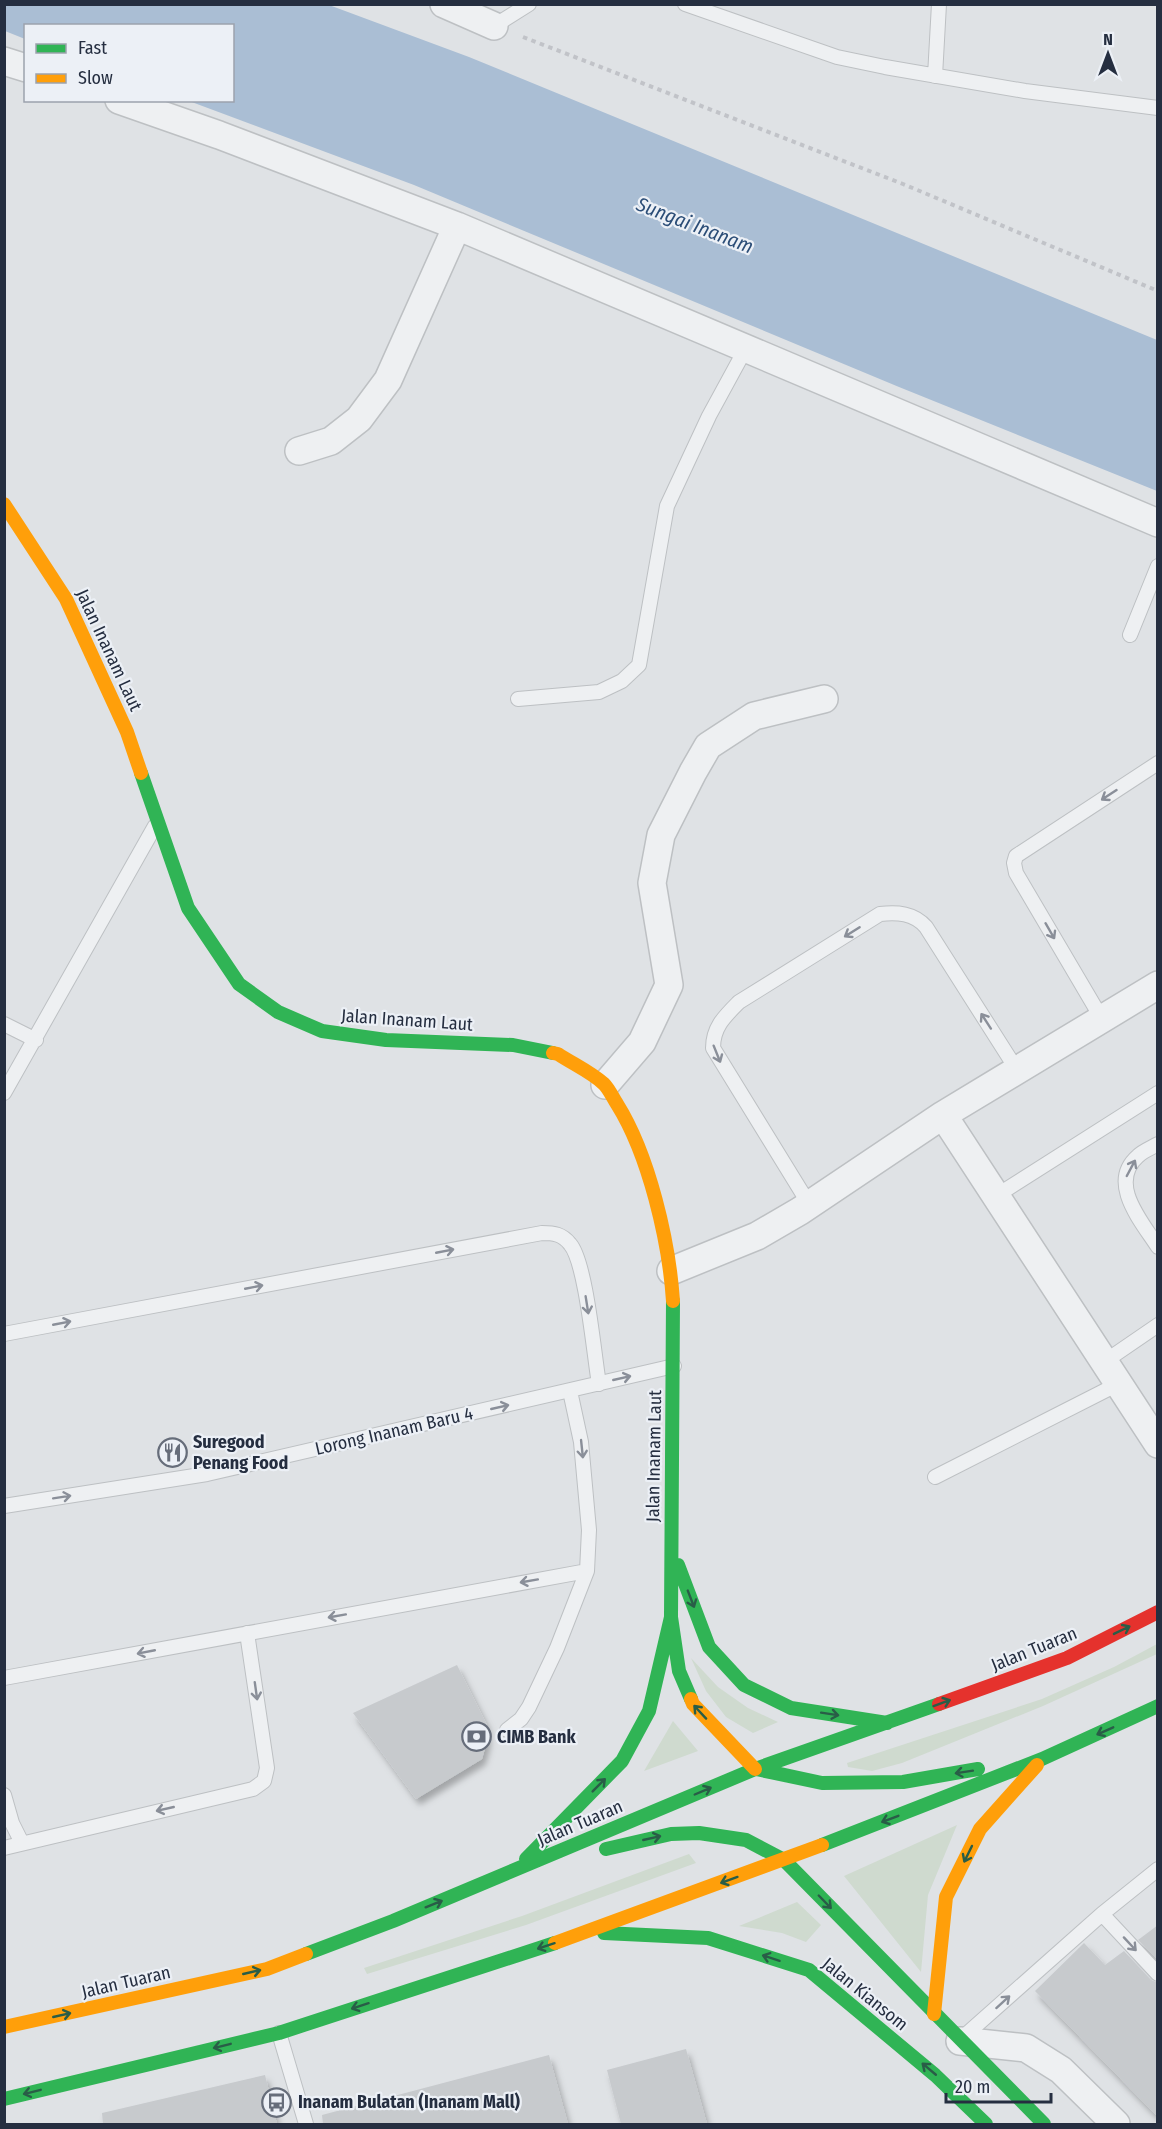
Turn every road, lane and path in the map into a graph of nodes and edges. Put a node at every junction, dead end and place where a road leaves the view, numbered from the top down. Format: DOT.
graph roads {
  1 [pos="444,4"];
  2 [pos="529,4"];
  3 [pos="685,4"];
  4 [pos="939,4"];
  5 [pos="494,26"];
  6 [pos="4,61"];
  7 [pos="24,67"];
  8 [pos="935,76"];
  9 [pos="125,102"];
  10 [pos="1158,108"];
  11 [pos="457,226"];
  12 [pos="1158,291"];
  13 [pos="746,348"];
  14 [pos="299,451"];
  15 [pos="4,504"];
  16 [pos="1158,523"];
  17 [pos="1158,566"];
  18 [pos="1130,635"];
  19 [pos="518,699"];
  20 [pos="824,699"];
  21 [pos="1158,763"];
  22 [pos="158,822"];
  23 [pos="1158,985"];
  24 [pos="1102,1019"];
  25 [pos="4,1024"];
  26 [pos="36,1040"];
  27 [pos="1017,1070"];
  28 [pos="605,1085"];
  29 [pos="4,1093"];
  30 [pos="1158,1093"];
  31 [pos="943,1115"];
  32 [pos="1158,1144"];
  33 [pos="996,1196"];
  34 [pos="809,1204"];
  35 [pos="1158,1247"];
  36 [pos="671,1271"];
  37 [pos="1158,1325"];
  38 [pos="4,1334"];
  39 [pos="674,1366"];
  40 [pos="1111,1373"];
  41 [pos="599,1384"];
  42 [pos="570,1391"];
  43 [pos="1158,1444"];
  44 [pos="935,1477"];
  45 [pos="4,1506"];
  46 [pos="670,1544"];
  47 [pos="587,1571"];
  48 [pos="1154,1611"];
  49 [pos="671,1617"];
  50 [pos="247,1633"];
  51 [pos="4,1678"];
  52 [pos="1158,1706"];
  53 [pos="887,1723"];
  54 [pos="507,1730"];
  55 [pos="1042,1759"];
  56 [pos="755,1769"];
  57 [pos="4,1794"];
  58 [pos="22,1843"];
  59 [pos="4,1848"];
  60 [pos="784,1860"];
  61 [pos="1158,1869"];
  62 [pos="514,1871"];
  63 [pos="1102,1914"];
  64 [pos="588,1932"];
  65 [pos="1158,1974"];
  66 [pos="934,2014"];
  67 [pos="4,2027"];
  68 [pos="279,2033"];
  69 [pos="960,2041"];
  70 [pos="4,2099"];
  71 [pos="306,2124"];
  72 [pos="986,2124"];
  73 [pos="1044,2124"];
  74 [pos="1116,2124"];
  1 -- 5 [label="street"];
  2 -- 5 [label="lane"];
  3 -- 8 [label="lane"];
  4 -- 8 [label="lane"];
  5 -- 12 [label="path"];
  6 -- 7 [label="street"];
  8 -- 10 [label="lane"];
  9 -- 11 [label="street"];
  11 -- 13 [label="street"];
  11 -- 14 [label="street"];
  13 -- 16 [label="street"];
  13 -- 19 [label="lane"];
  15 -- 22 [label="main road, Jalan Inanam Laut"];
  17 -- 18 [label="lane"];
  20 -- 28 [label="street"];
  21 -- 24 [label="lane, one-way"];
  22 -- 26 [label="lane"];
  22 -- 28 [label="main road, Jalan Inanam Laut"];
  23 -- 24 [label="street"];
  24 -- 27 [label="street"];
  25 -- 26 [label="lane"];
  26 -- 29 [label="lane"];
  27 -- 31 [label="street"];
  27 -- 34 [label="lane, one-way"];
  28 -- 36 [label="main road, Jalan Inanam Laut"];
  30 -- 33 [label="lane"];
  31 -- 33 [label="street"];
  31 -- 34 [label="street"];
  35 -- 32 [label="lane, one-way"];
  33 -- 40 [label="street"];
  34 -- 36 [label="street"];
  36 -- 39 [label="main road, Jalan Inanam Laut"];
  37 -- 40 [label="lane"];
  38 -- 41 [label="lane, one-way"];
  41 -- 39 [label="lane, Lorong Inanam Baru 4, one-way"];
  39 -- 46 [label="main road, Jalan Inanam Laut"];
  40 -- 43 [label="street"];
  40 -- 44 [label="lane"];
  41 -- 42 [label="lane, Lorong Inanam Baru 4"];
  45 -- 42 [label="lane, Lorong Inanam Baru 4, one-way"];
  42 -- 47 [label="lane, one-way"];
  46 -- 49 [label="main road, Jalan Inanam Laut"];
  46 -- 53 [label="main road, Jalan Inanam Laut, one-way"];
  47 -- 50 [label="lane, one-way"];
  47 -- 54 [label="lane"];
  53 -- 48 [label="main road, Jalan Tuaran, one-way"];
  56 -- 49 [label="main road, Jalan Inanam Laut, one-way"];
  62 -- 49 [label="main road, one-way"];
  50 -- 51 [label="lane, one-way"];
  50 -- 58 [label="lane, one-way"];
  52 -- 55 [label="main road, one-way"];
  53 -- 56 [label="main road, Jalan Tuaran"];
  55 -- 56 [label="main road, one-way"];
  55 -- 60 [label="main road, one-way"];
  55 -- 66 [label="main road, one-way"];
  62 -- 56 [label="main road, Jalan Tuaran, one-way"];
  57 -- 58 [label="lane"];
  58 -- 59 [label="lane"];
  62 -- 60 [label="main road, Jalan Kiansom, one-way"];
  60 -- 64 [label="main road, one-way"];
  60 -- 66 [label="main road, Jalan Kiansom, one-way"];
  61 -- 63 [label="lane"];
  67 -- 62 [label="main road, Jalan Tuaran, one-way"];
  63 -- 65 [label="lane, one-way"];
  69 -- 63 [label="lane, one-way"];
  64 -- 68 [label="main road, one-way"];
  72 -- 64 [label="main road, Jalan Kiansom, one-way"];
  66 -- 69 [label="main road, Jalan Kiansom"];
  68 -- 70 [label="main road, one-way"];
  68 -- 71 [label="lane"];
  69 -- 73 [label="main road, Jalan Kiansom"];
  69 -- 74 [label="street"];
}
